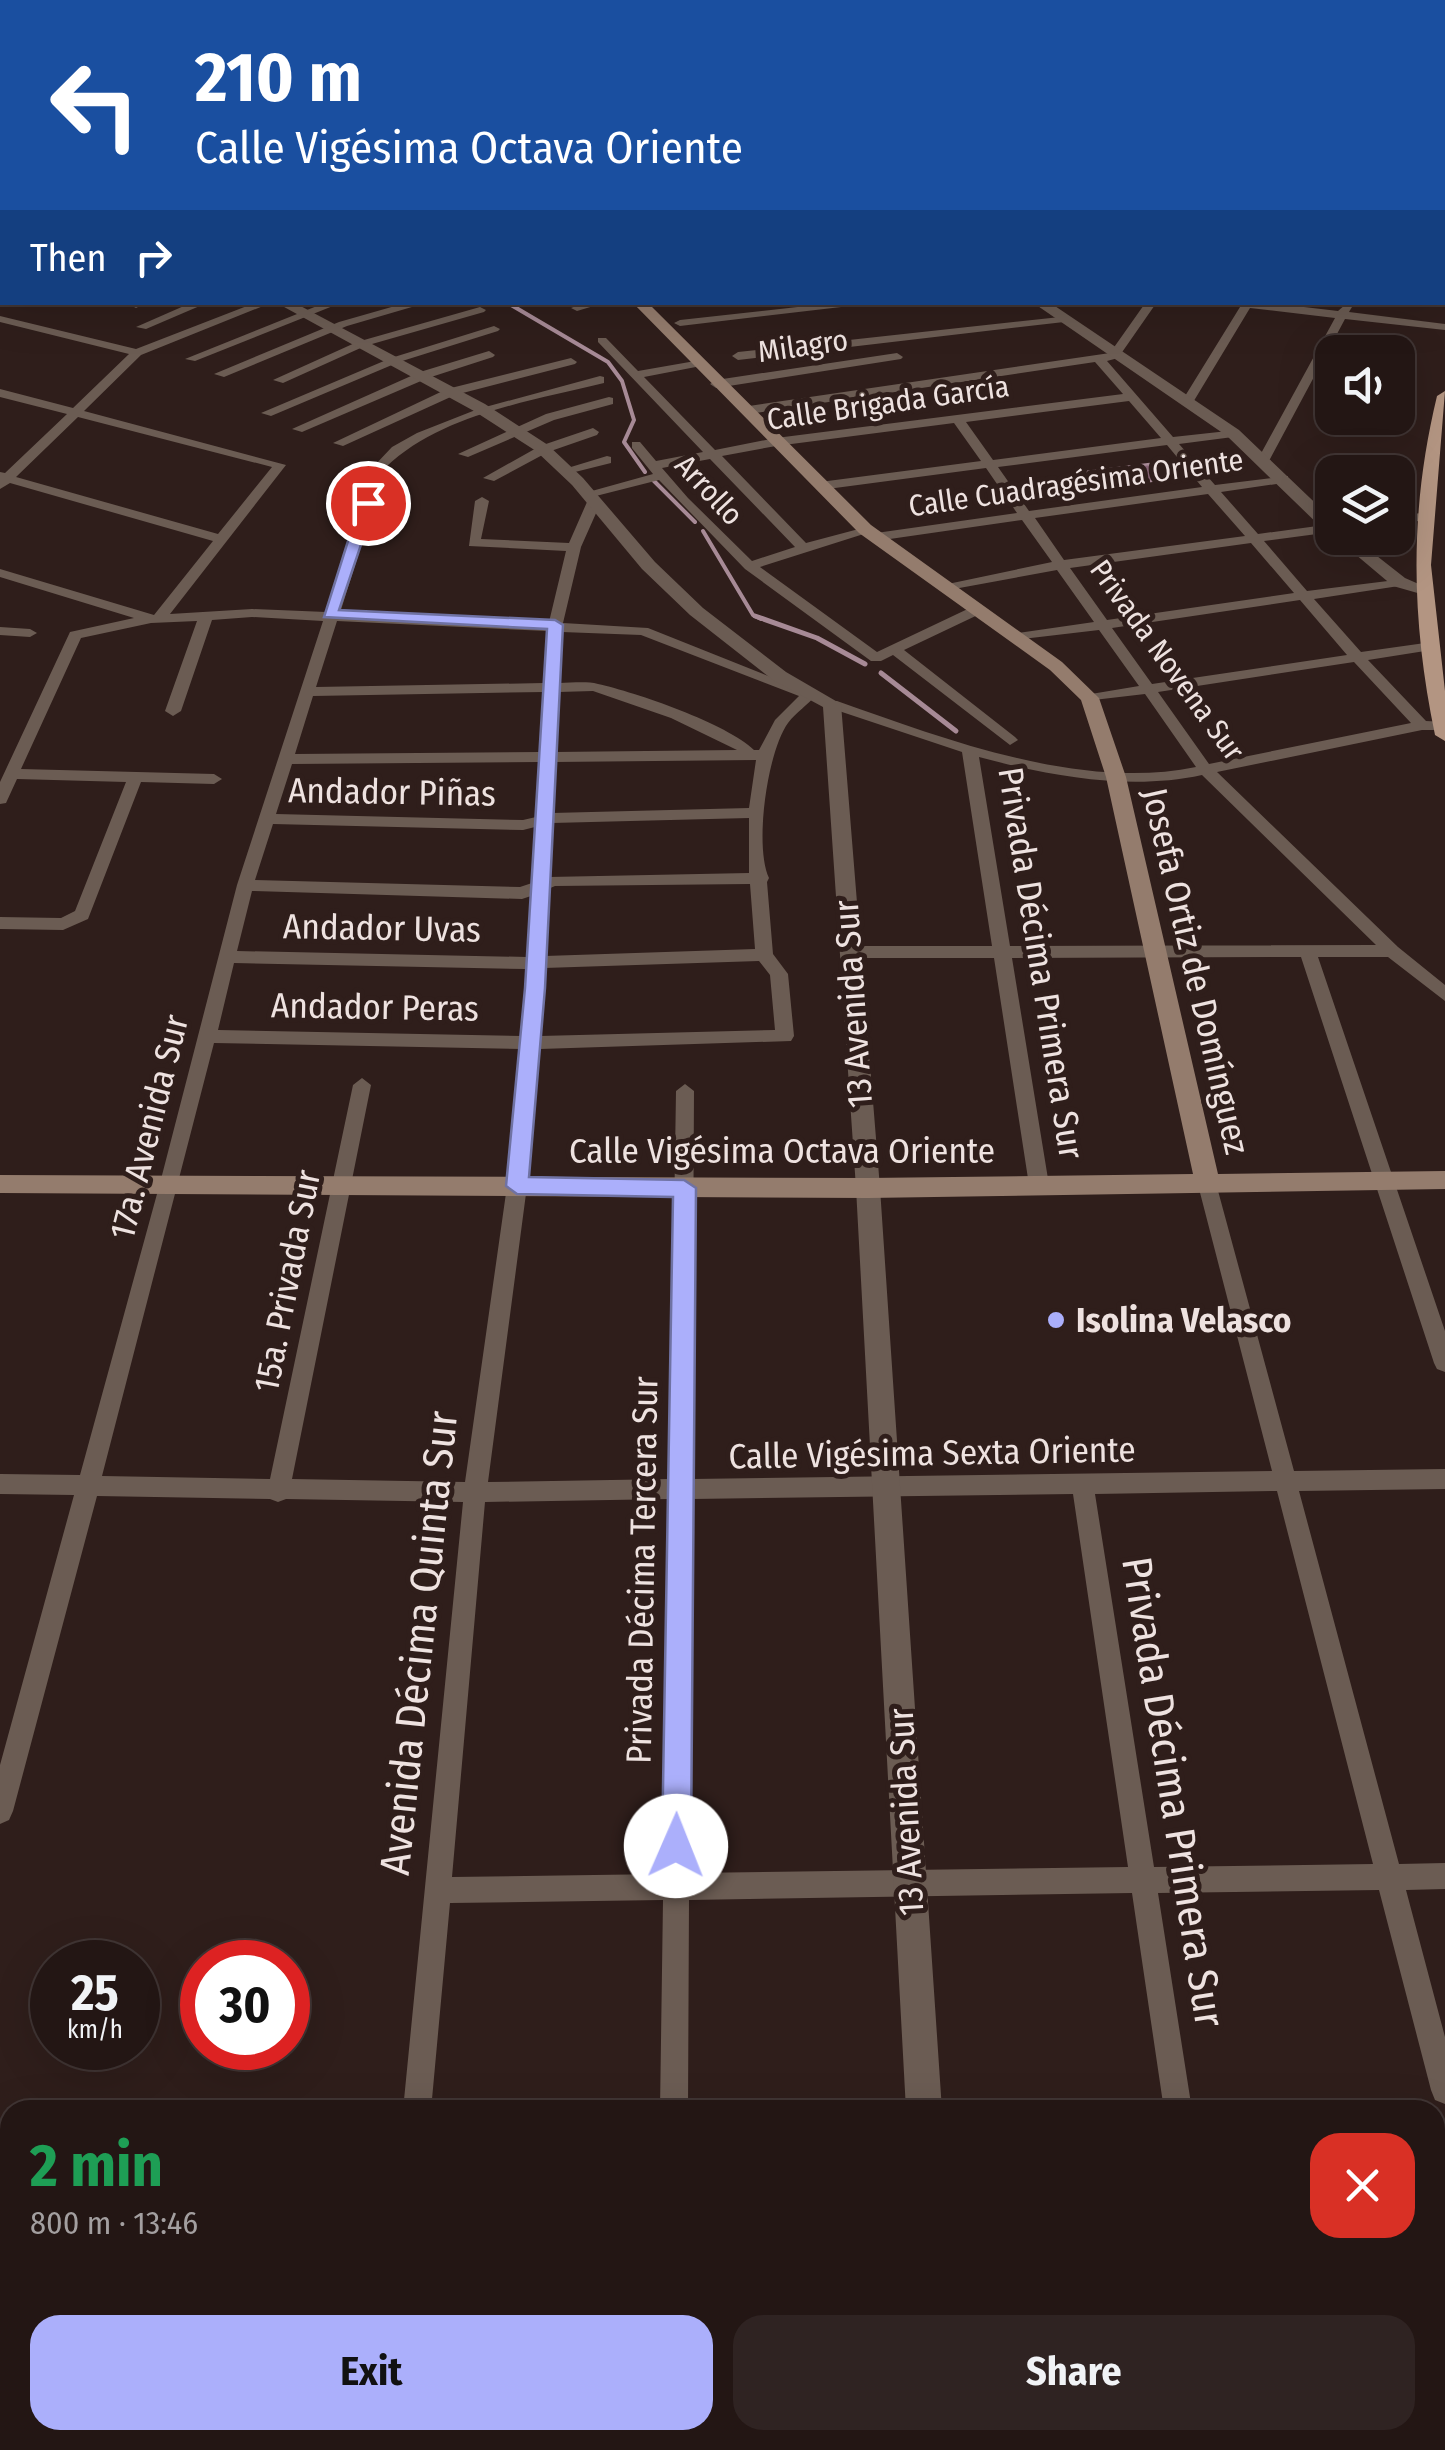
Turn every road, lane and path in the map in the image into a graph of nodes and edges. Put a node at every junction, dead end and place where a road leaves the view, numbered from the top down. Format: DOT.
graph roads {
  1 [pos="197,305"];
  2 [pos="260,305"];
  3 [pos="287,305"];
  4 [pos="329,305"];
  5 [pos="414,305"];
  6 [pos="590,305"];
  7 [pos="642,305"];
  8 [pos="661,305"];
  9 [pos="851,305"];
  10 [pos="1042,305"];
  11 [pos="1149,305"];
  12 [pos="1246,305"];
  13 [pos="1288,305"];
  14 [pos="577,308"];
  15 [pos="1345,308"];
  16 [pos="480,310"];
  17 [pos="302,314"];
  18 [pos="0,320"];
  19 [pos="1060,320"];
  20 [pos="680,323"];
  21 [pos="1445,326"];
  22 [pos="142,327"];
  23 [pos="330,329"];
  24 [pos="494,329"];
  25 [pos="602,340"];
  26 [pos="361,344"];
  27 [pos="137,353"];
  28 [pos="489,355"];
  29 [pos="738,356"];
  30 [pos="897,357"];
  31 [pos="1106,357"];
  32 [pos="191,359"];
  33 [pos="395,360"];
  34 [pos="570,362"];
  35 [pos="697,363"];
  36 [pos="220,374"];
  37 [pos="639,374"];
  38 [pos="424,376"];
  39 [pos="278,380"];
  40 [pos="600,380"];
  41 [pos="724,386"];
  42 [pos="452,392"];
  43 [pos="0,393"];
  44 [pos="1445,396"];
  45 [pos="1132,397"];
  46 [pos="609,401"];
  47 [pos="1188,401"];
  48 [pos="480,410"];
  49 [pos="748,410"];
  50 [pos="74,412"];
  51 [pos="268,413"];
  52 [pos="957,418"];
  53 [pos="298,429"];
  54 [pos="516,430"];
  55 [pos="593,432"];
  56 [pos="1233,432"];
  57 [pos="1172,440"];
  58 [pos="776,442"];
  59 [pos="339,443"];
  60 [pos="636,445"];
  61 [pos="544,449"];
  62 [pos="464,454"];
  63 [pos="712,454"];
  64 [pos="1264,459"];
  65 [pos="607,460"];
  66 [pos="988,465"];
  67 [pos="567,470"];
  68 [pos="656,470"];
  69 [pos="488,478"];
  70 [pos="1283,479"];
  71 [pos="2,480"];
  72 [pos="820,486"];
  73 [pos="1213,488"];
  74 [pos="591,498"];
  75 [pos="482,501"];
  76 [pos="1315,511"];
  77 [pos="1023,513"];
  78 [pos="1421,518"];
  79 [pos="1415,519"];
  80 [pos="1315,530"];
  81 [pos="871,533"];
  82 [pos="221,539"];
  83 [pos="1256,539"];
  84 [pos="574,547"];
  85 [pos="804,548"];
  86 [pos="1366,555"];
  87 [pos="1058,564"];
  88 [pos="750,566"];
  89 [pos="0,573"];
  90 [pos="1400,582"];
  91 [pos="948,588"];
  92 [pos="1421,589"];
  93 [pos="1308,597"];
  94 [pos="979,610"];
  95 [pos="330,614"];
  96 [pos="206,616"];
  97 [pos="155,618"];
  98 [pos="555,625"];
  99 [pos="1104,625"];
  100 [pos="0,630"];
  101 [pos="30,633"];
  102 [pos="1018,637"];
  103 [pos="1425,648"];
  104 [pos="894,649"];
  105 [pos="1356,656"];
  106 [pos="1148,688"];
  107 [pos="553,690"];
  108 [pos="307,692"];
  109 [pos="1090,698"];
  110 [pos="820,700"];
  111 [pos="173,711"];
  112 [pos="1422,724"];
  113 [pos="1444,730"];
  114 [pos="1010,740"];
  115 [pos="970,752"];
  116 [pos="0,754"];
  117 [pos="21,754"];
  118 [pos="757,756"];
  119 [pos="285,759"];
  120 [pos="548,759"];
  121 [pos="1205,769"];
  122 [pos="12,774"];
  123 [pos="1116,776"];
  124 [pos="134,778"];
  125 [pos="214,779"];
  126 [pos="0,799"];
  127 [pos="758,813"];
  128 [pos="264,820"];
  129 [pos="544,820"];
  130 [pos="761,878"];
  131 [pos="245,885"];
  132 [pos="539,886"];
  133 [pos="0,922"];
  134 [pos="1392,950"];
  135 [pos="1000,951"];
  136 [pos="1152,951"];
  137 [pos="849,952"];
  138 [pos="1308,952"];
  139 [pos="764,956"];
  140 [pos="226,957"];
  141 [pos="536,960"];
  142 [pos="1445,996"];
  143 [pos="205,1036"];
  144 [pos="531,1042"];
  145 [pos="362,1084"];
  146 [pos="685,1092"];
  147 [pos="1385,1180"];
  148 [pos="1445,1180"];
  149 [pos="1208,1181"];
  150 [pos="170,1183"];
  151 [pos="0,1184"];
  152 [pos="340,1184"];
  153 [pos="517,1186"];
  154 [pos="1039,1186"];
  155 [pos="684,1188"];
  156 [pos="868,1188"];
  157 [pos="1445,1363"];
  158 [pos="1445,1480"];
  159 [pos="1288,1482"];
  160 [pos="0,1484"];
  161 [pos="87,1488"];
  162 [pos="1083,1488"];
  163 [pos="887,1489"];
  164 [pos="682,1491"];
  165 [pos="278,1492"];
  166 [pos="475,1492"];
  167 [pos="0,1811"];
  168 [pos="1445,1876"];
  169 [pos="1392,1879"];
  170 [pos="1147,1882"];
  171 [pos="910,1883"];
  172 [pos="676,1886"];
  173 [pos="436,1890"];
  174 [pos="1445,2090"];
  175 [pos="418,2100"];
  176 [pos="674,2100"];
  177 [pos="923,2100"];
  178 [pos="1177,2100"];
  1 -- 22 [label="street"];
  2 -- 27 [label="street"];
  3 -- 17 [label="street"];
  4 -- 17 [label="street"];
  5 -- 23 [label="street"];
  6 -- 14 [label="street"];
  7 -- 35 [label="main road"];
  8 -- 20 [label="main road"];
  9 -- 20 [label="street"];
  10 -- 19 [label="street"];
  11 -- 31 [label="street"];
  12 -- 47 [label="street"];
  13 -- 15 [label="street"];
  15 -- 21 [label="street"];
  15 -- 64 [label="street"];
  16 -- 26 [label="street"];
  17 -- 23 [label="street"];
  17 -- 32 [label="street"];
  18 -- 27 [label="street"];
  19 -- 29 [label="street"];
  19 -- 31 [label="street"];
  20 -- 41 [label="main road"];
  23 -- 26 [label="street"];
  23 -- 36 [label="street"];
  24 -- 33 [label="street"];
  25 -- 37 [label="street"];
  26 -- 33 [label="street"];
  26 -- 39 [label="street"];
  27 -- 50 [label="street"];
  28 -- 38 [label="street"];
  30 -- 41 [label="street, Milagro"];
  31 -- 45 [label="street"];
  31 -- 47 [label="street"];
  31 -- 49 [label="street"];
  33 -- 38 [label="street"];
  33 -- 51 [label="street"];
  34 -- 42 [label="street"];
  35 -- 37 [label="street"];
  35 -- 41 [label="main road"];
  37 -- 63 [label="street"];
  38 -- 42 [label="street"];
  38 -- 53 [label="street"];
  40 -- 48 [label="street"];
  41 -- 49 [label="main road"];
  42 -- 48 [label="street"];
  42 -- 59 [label="street"];
  43 -- 50 [label="street"];
  44 -- 78 [label="main road"];
  45 -- 52 [label="street, Calle Brigada García"];
  45 -- 57 [label="street"];
  46 -- 54 [label="street"];
  47 -- 56 [label="street"];
  48 -- 54 [label="street"];
  48 -- 95 [label="street, 17a. Avenida Sur"];
  49 -- 58 [label="main road"];
  50 -- 71 [label="street"];
  50 -- 82 [label="street"];
  52 -- 58 [label="street, Calle Brigada García"];
  52 -- 66 [label="street, Privada Novena Sur"];
  54 -- 61 [label="street"];
  54 -- 62 [label="street"];
  55 -- 61 [label="street"];
  56 -- 57 [label="street"];
  56 -- 64 [label="street"];
  57 -- 66 [label="street"];
  57 -- 73 [label="street"];
  58 -- 63 [label="street, Calle Brigada García"];
  58 -- 72 [label="main road"];
  60 -- 68 [label="street, Arrollo"];
  61 -- 67 [label="street"];
  61 -- 69 [label="street"];
  63 -- 68 [label="street, Calle Brigada García"];
  63 -- 85 [label="street"];
  64 -- 70 [label="street"];
  65 -- 67 [label="street"];
  66 -- 72 [label="street"];
  66 -- 77 [label="street, Privada Novena Sur"];
  67 -- 74 [label="street"];
  68 -- 74 [label="street, Calle Brigada García"];
  68 -- 88 [label="street, Arrollo"];
  70 -- 73 [label="street, Calle Cuadragésima Oriente"];
  70 -- 76 [label="street"];
  71 -- 82 [label="street"];
  72 -- 81 [label="main road"];
  73 -- 77 [label="street, Calle Cuadragésima Oriente"];
  73 -- 83 [label="street"];
  74 -- 84 [label="street, Avenida Décima Quinta Sur"];
  74 -- 110 [label="street"];
  75 -- 84 [label="street"];
  77 -- 81 [label="street, Calle Cuadragésima Oriente"];
  77 -- 87 [label="street, Privada Novena Sur"];
  78 -- 79 [label="street"];
  78 -- 92 [label="main road"];
  80 -- 83 [label="street"];
  81 -- 85 [label="street, Calle Cuadragésima Oriente"];
  81 -- 91 [label="main road"];
  82 -- 97 [label="street"];
  83 -- 87 [label="street"];
  83 -- 93 [label="street"];
  84 -- 98 [label="street, Avenida Décima Quinta Sur"];
  85 -- 88 [label="street, Calle Cuadragésima Oriente"];
  86 -- 90 [label="street"];
  87 -- 91 [label="street"];
  87 -- 99 [label="street, Privada Novena Sur"];
  88 -- 104 [label="street, Arrollo"];
  89 -- 97 [label="street"];
  90 -- 92 [label="street"];
  90 -- 93 [label="street"];
  91 -- 94 [label="main road"];
  92 -- 103 [label="main road"];
  93 -- 99 [label="street"];
  93 -- 105 [label="street"];
  94 -- 102 [label="main road"];
  94 -- 104 [label="street"];
  95 -- 96 [label="street"];
  95 -- 98 [label="street"];
  95 -- 108 [label="street, 17a. Avenida Sur"];
  96 -- 97 [label="street"];
  96 -- 111 [label="street"];
  97 -- 117 [label="street"];
  98 -- 107 [label="street, Avenida Décima Quinta Sur"];
  98 -- 110 [label="street"];
  99 -- 102 [label="street"];
  99 -- 106 [label="street, Privada Novena Sur"];
  100 -- 101 [label="street"];
  102 -- 109 [label="main road"];
  103 -- 105 [label="street"];
  103 -- 113 [label="main road"];
  104 -- 114 [label="street"];
  105 -- 106 [label="street"];
  105 -- 112 [label="street"];
  106 -- 109 [label="street"];
  106 -- 121 [label="street, Privada Novena Sur"];
  107 -- 108 [label="street"];
  107 -- 118 [label="street"];
  107 -- 120 [label="street, Avenida Décima Quinta Sur"];
  108 -- 119 [label="street, 17a. Avenida Sur"];
  109 -- 123 [label="main road, Josefa Ortiz de Domínguez"];
  110 -- 115 [label="street"];
  110 -- 118 [label="street"];
  110 -- 137 [label="street, 13 Avenida Sur"];
  112 -- 113 [label="street"];
  112 -- 121 [label="street"];
  115 -- 123 [label="street"];
  115 -- 135 [label="street, Privada Décima Primera Sur"];
  116 -- 117 [label="street"];
  117 -- 122 [label="street"];
  118 -- 120 [label="street"];
  118 -- 127 [label="street"];
  119 -- 120 [label="street"];
  119 -- 128 [label="street, 17a. Avenida Sur"];
  120 -- 129 [label="street, Avenida Décima Quinta Sur"];
  121 -- 123 [label="street"];
  121 -- 134 [label="street, Privada Novena Sur"];
  122 -- 124 [label="street"];
  122 -- 126 [label="street"];
  123 -- 136 [label="main road, Josefa Ortiz de Domínguez"];
  124 -- 125 [label="street"];
  124 -- 133 [label="street"];
  127 -- 129 [label="street, Andador Piñas"];
  127 -- 130 [label="street"];
  128 -- 129 [label="street, Andador Piñas"];
  128 -- 131 [label="street, 17a. Avenida Sur"];
  129 -- 132 [label="street, Avenida Décima Quinta Sur"];
  130 -- 132 [label="street"];
  130 -- 139 [label="street"];
  131 -- 132 [label="street"];
  131 -- 140 [label="street, 17a. Avenida Sur"];
  132 -- 141 [label="street, Avenida Décima Quinta Sur"];
  134 -- 138 [label="street"];
  134 -- 142 [label="street, Privada Novena Sur"];
  135 -- 136 [label="street"];
  135 -- 137 [label="street"];
  135 -- 154 [label="street, Privada Décima Primera Sur"];
  136 -- 138 [label="street"];
  136 -- 149 [label="main road, Josefa Ortiz de Domínguez"];
  137 -- 156 [label="street, 13 Avenida Sur"];
  138 -- 147 [label="street"];
  139 -- 141 [label="street, Andador Uvas"];
  139 -- 144 [label="street, Andador Peras"];
  140 -- 141 [label="street, Andador Uvas"];
  140 -- 143 [label="street, 17a. Avenida Sur"];
  141 -- 144 [label="street, Avenida Décima Quinta Sur"];
  143 -- 144 [label="street, Andador Peras"];
  143 -- 150 [label="street, 17a. Avenida Sur"];
  144 -- 153 [label="street, Avenida Décima Quinta Sur"];
  145 -- 152 [label="street, 15a. Privada Sur"];
  146 -- 155 [label="street, Privada Décima Tercera Sur"];
  147 -- 148 [label="main road, Calle Vigésima Octava Oriente"];
  147 -- 149 [label="main road, Calle Vigésima Octava Oriente"];
  147 -- 157 [label="street"];
  149 -- 154 [label="main road, Calle Vigésima Octava Oriente"];
  149 -- 159 [label="street"];
  150 -- 151 [label="main road, Calle Vigésima Octava Oriente"];
  150 -- 152 [label="main road, Calle Vigésima Octava Oriente"];
  150 -- 161 [label="street, 17a. Avenida Sur"];
  152 -- 153 [label="main road, Calle Vigésima Octava Oriente"];
  152 -- 165 [label="street, 15a. Privada Sur"];
  153 -- 155 [label="main road, Calle Vigésima Octava Oriente"];
  153 -- 166 [label="street, Avenida Décima Quinta Sur"];
  154 -- 156 [label="main road, Calle Vigésima Octava Oriente"];
  155 -- 156 [label="main road, Calle Vigésima Octava Oriente"];
  155 -- 164 [label="street, Privada Décima Tercera Sur"];
  156 -- 163 [label="street, 13 Avenida Sur"];
  158 -- 159 [label="street, Calle Vigésima Sexta Oriente"];
  159 -- 162 [label="street, Calle Vigésima Sexta Oriente"];
  159 -- 169 [label="street"];
  160 -- 161 [label="street, Calle Vigésima Sexta Oriente"];
  161 -- 165 [label="street, Calle Vigésima Sexta Oriente"];
  161 -- 167 [label="street, 17a. Avenida Sur"];
  162 -- 163 [label="street, Calle Vigésima Sexta Oriente"];
  162 -- 170 [label="street, Privada Décima Primera Sur"];
  163 -- 164 [label="street, Calle Vigésima Sexta Oriente"];
  163 -- 171 [label="street, 13 Avenida Sur"];
  164 -- 166 [label="street, Calle Vigésima Sexta Oriente"];
  164 -- 172 [label="street, Privada Décima Tercera Sur"];
  165 -- 166 [label="street, Calle Vigésima Sexta Oriente"];
  166 -- 173 [label="street, Avenida Décima Quinta Sur"];
  168 -- 169 [label="street"];
  169 -- 170 [label="street"];
  169 -- 174 [label="street"];
  170 -- 171 [label="street"];
  170 -- 178 [label="street, Privada Décima Primera Sur"];
  171 -- 172 [label="street"];
  171 -- 177 [label="street, 13 Avenida Sur"];
  172 -- 173 [label="street"];
  172 -- 176 [label="street, Privada Décima Tercera Sur"];
  173 -- 175 [label="street, Avenida Décima Quinta Sur"];
}
